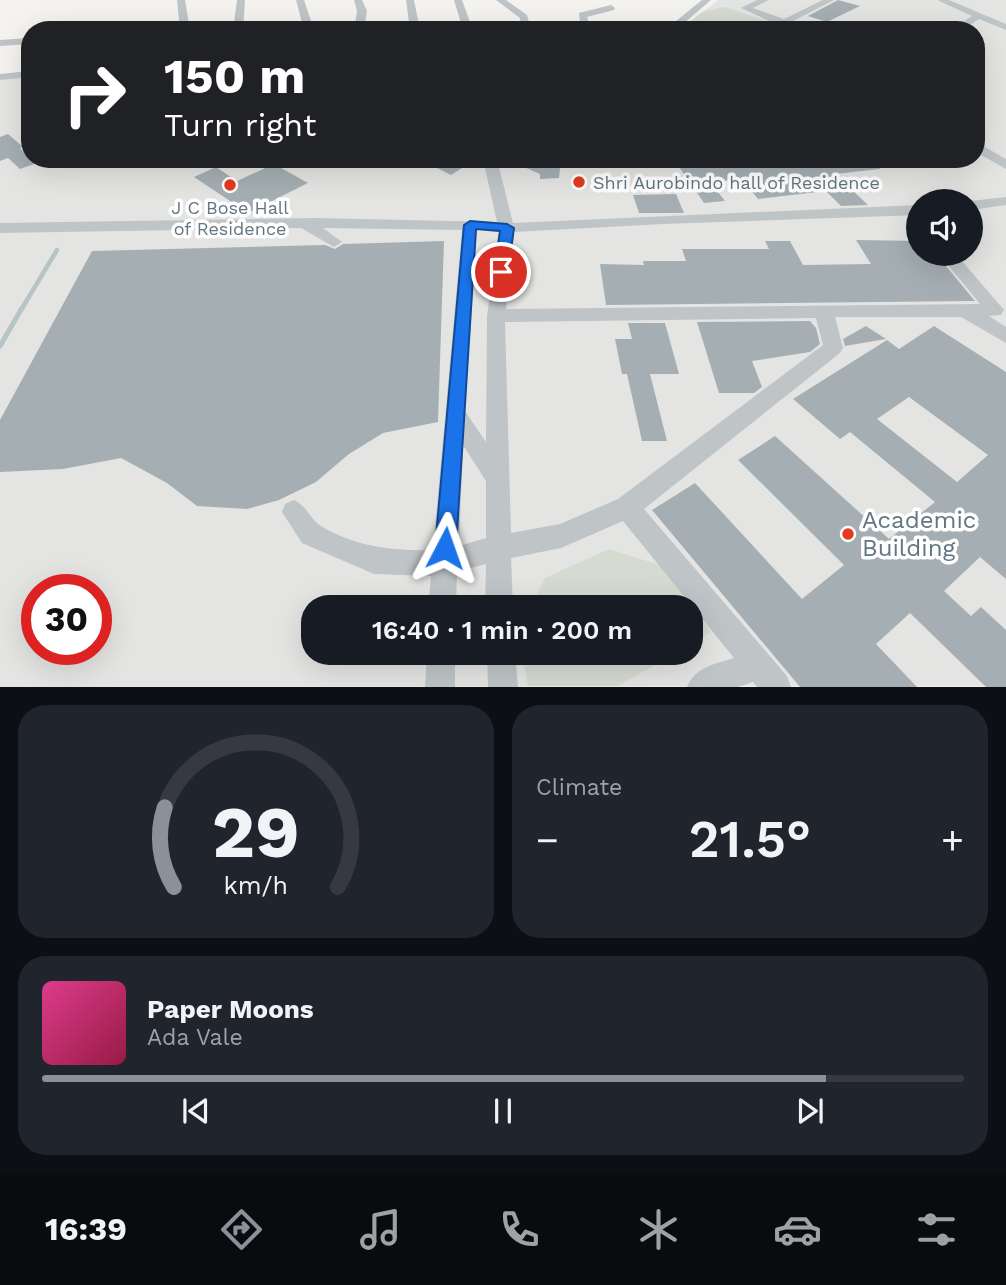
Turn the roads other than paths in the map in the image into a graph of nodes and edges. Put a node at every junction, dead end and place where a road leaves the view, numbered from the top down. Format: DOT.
graph roads {
  1 [pos="181,0"];
  2 [pos="241,0"];
  3 [pos="300,0"];
  4 [pos="358,0"];
  5 [pos="410,0"];
  6 [pos="458,0"];
  7 [pos="500,0"];
  8 [pos="603,0"];
  9 [pos="707,0"];
  10 [pos="765,0"];
  11 [pos="830,0"];
  12 [pos="941,0"];
  13 [pos="611,8"];
  14 [pos="622,13"];
  15 [pos="978,16"];
  16 [pos="184,21"];
  17 [pos="239,21"];
  18 [pos="306,21"];
  19 [pos="360,21"];
  20 [pos="414,21"];
  21 [pos="465,21"];
  22 [pos="525,21"];
  23 [pos="584,21"];
  24 [pos="681,21"];
  25 [pos="781,21"];
  26 [pos="786,21"];
  27 [pos="970,21"];
  28 [pos="1006,27"];
  29 [pos="21,42"];
  30 [pos="0,43"];
  31 [pos="21,75"];
  32 [pos="0,77"];
  33 [pos="985,151"];
  34 [pos="1006,164"];
  35 [pos="492,168"];
  36 [pos="1006,201"];
  37 [pos="983,204"];
  38 [pos="499,206"];
  39 [pos="906,213"];
  40 [pos="305,223"];
  41 [pos="470,225"];
  42 [pos="0,228"];
  43 [pos="507,228"];
  44 [pos="334,242"];
  45 [pos="957,266"];
  46 [pos="963,310"];
  47 [pos="824,311"];
  48 [pos="496,316"];
  49 [pos="1006,336"];
  50 [pos="454,413"];
  51 [pos="496,476"];
  52 [pos="627,507"];
  53 [pos="294,512"];
  54 [pos="496,548"];
  55 [pos="444,563"];
  56 [pos="443,595"];
  57 [pos="498,595"];
  58 [pos="441,665"];
  59 [pos="502,665"];
  60 [pos="768,676"];
  61 [pos="440,687"];
  62 [pos="503,687"];
  63 [pos="702,687"];
  1 -- 16 [label="street"];
  2 -- 17 [label="street"];
  3 -- 18 [label="street"];
  4 -- 19 [label="street"];
  5 -- 20 [label="street"];
  6 -- 21 [label="street"];
  7 -- 22 [label="street"];
  8 -- 13 [label="street"];
  9 -- 24 [label="street"];
  10 -- 25 [label="street"];
  11 -- 26 [label="street"];
  12 -- 15 [label="street"];
  13 -- 14 [label="street"];
  13 -- 23 [label="street"];
  15 -- 27 [label="street"];
  15 -- 28 [label="street"];
  29 -- 30 [label="street"];
  31 -- 32 [label="street"];
  33 -- 34 [label="street"];
  35 -- 38 [label="street"];
  36 -- 37 [label="street"];
  38 -- 41 [label="street"];
  38 -- 43 [label="street"];
  39 -- 43 [label="street"];
  40 -- 41 [label="street"];
  40 -- 42 [label="street"];
  40 -- 44 [label="street"];
  41 -- 43 [label="street"];
  41 -- 50 [label="street"];
  43 -- 48 [label="street"];
  45 -- 46 [label="street"];
  46 -- 47 [label="street"];
  46 -- 49 [label="street"];
  47 -- 48 [label="street"];
  47 -- 52 [label="street"];
  48 -- 51 [label="street"];
  50 -- 51 [label="street"];
  50 -- 55 [label="street"];
  51 -- 54 [label="street"];
  52 -- 54 [label="street"];
  52 -- 60 [label="street"];
  53 -- 55 [label="street"];
  54 -- 55 [label="street"];
  54 -- 57 [label="street"];
  55 -- 56 [label="street"];
  58 -- 61 [label="street"];
  59 -- 62 [label="street"];
  60 -- 63 [label="street"];
}
